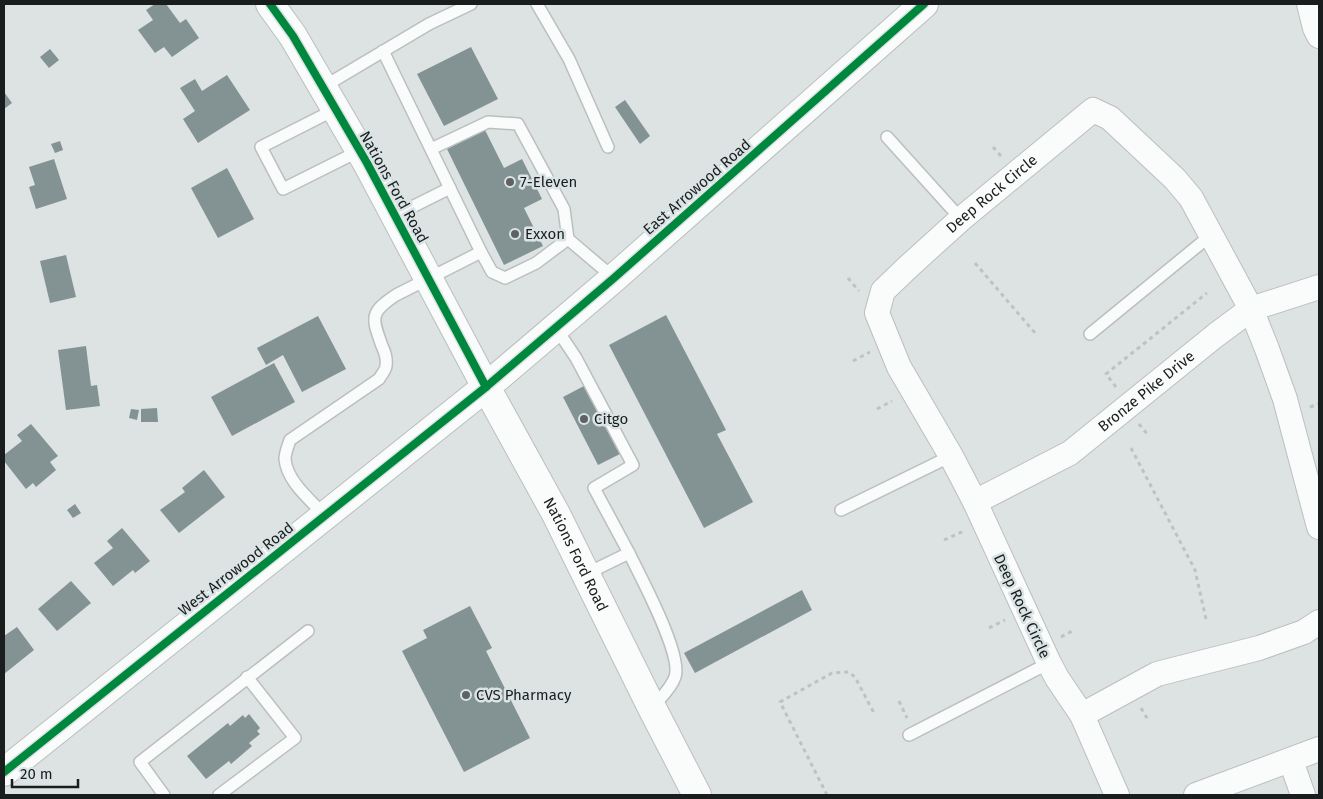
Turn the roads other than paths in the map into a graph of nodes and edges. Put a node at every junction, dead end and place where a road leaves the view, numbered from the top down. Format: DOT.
graph roads {
  1 [pos="270,4"];
  2 [pos="471,4"];
  3 [pos="538,4"];
  4 [pos="924,4"];
  5 [pos="1309,4"];
  6 [pos="1319,36"];
  7 [pos="383,51"];
  8 [pos="330,98"];
  9 [pos="888,137"];
  10 [pos="608,146"];
  11 [pos="431,149"];
  12 [pos="359,151"];
  13 [pos="450,188"];
  14 [pos="394,216"];
  15 [pos="961,219"];
  16 [pos="1211,235"];
  17 [pos="568,239"];
  18 [pos="482,252"];
  19 [pos="614,278"];
  20 [pos="429,279"];
  21 [pos="1319,287"];
  22 [pos="1251,309"];
  23 [pos="556,328"];
  24 [pos="1090,334"];
  25 [pos="486,387"];
  26 [pos="951,456"];
  27 [pos="975,502"];
  28 [pos="841,510"];
  29 [pos="325,516"];
  30 [pos="1319,526"];
  31 [pos="629,553"];
  32 [pos="585,574"];
  33 [pos="1319,622"];
  34 [pos="308,631"];
  35 [pos="1049,663"];
  36 [pos="248,677"];
  37 [pos="652,708"];
  38 [pos="1082,715"];
  39 [pos="909,734"];
  40 [pos="1319,749"];
  41 [pos="1291,760"];
  42 [pos="4,772"];
  43 [pos="164,795"];
  44 [pos="219,795"];
  45 [pos="697,795"];
  46 [pos="1117,795"];
  47 [pos="1196,795"];
  48 [pos="1303,795"];
  1 -- 8 [label="main road, Nations Ford Road"];
  2 -- 7 [label="lane"];
  3 -- 10 [label="lane"];
  4 -- 19 [label="main road, East Arrowood Road"];
  5 -- 6 [label="street"];
  7 -- 8 [label="lane"];
  7 -- 11 [label="lane"];
  8 -- 12 [label="main road, Nations Ford Road"];
  8 -- 12 [label="lane"];
  9 -- 15 [label="lane"];
  11 -- 13 [label="lane"];
  11 -- 17 [label="lane"];
  12 -- 14 [label="main road, Nations Ford Road"];
  13 -- 14 [label="lane"];
  13 -- 18 [label="lane"];
  14 -- 20 [label="main road, Nations Ford Road"];
  15 -- 16 [label="street, Deep Rock Circle"];
  15 -- 26 [label="street, Deep Rock Circle"];
  16 -- 22 [label="street, Deep Rock Circle"];
  16 -- 24 [label="lane"];
  17 -- 18 [label="lane"];
  17 -- 19 [label="lane"];
  18 -- 20 [label="lane"];
  19 -- 23 [label="main road, East Arrowood Road"];
  20 -- 25 [label="main road, Nations Ford Road"];
  20 -- 29 [label="lane"];
  21 -- 22 [label="street, Bronze Pike Drive"];
  22 -- 27 [label="street, Bronze Pike Drive"];
  22 -- 30 [label="street, Deep Rock Circle"];
  23 -- 25 [label="main road, East Arrowood Road"];
  23 -- 31 [label="lane"];
  25 -- 29 [label="main road, West Arrowood Road"];
  25 -- 32 [label="main road, Nations Ford Road"];
  26 -- 27 [label="street, Deep Rock Circle"];
  26 -- 28 [label="lane"];
  27 -- 35 [label="street, Deep Rock Circle"];
  29 -- 42 [label="main road, West Arrowood Road"];
  31 -- 32 [label="lane"];
  31 -- 37 [label="lane"];
  32 -- 37 [label="main road, Nations Ford Road"];
  33 -- 38 [label="street"];
  34 -- 36 [label="lane"];
  35 -- 38 [label="street, Deep Rock Circle"];
  35 -- 39 [label="lane"];
  36 -- 43 [label="lane"];
  36 -- 44 [label="lane"];
  37 -- 45 [label="main road, Nations Ford Road"];
  38 -- 46 [label="street, Deep Rock Circle"];
  40 -- 41 [label="street"];
  41 -- 47 [label="street"];
  41 -- 48 [label="street"];
}
